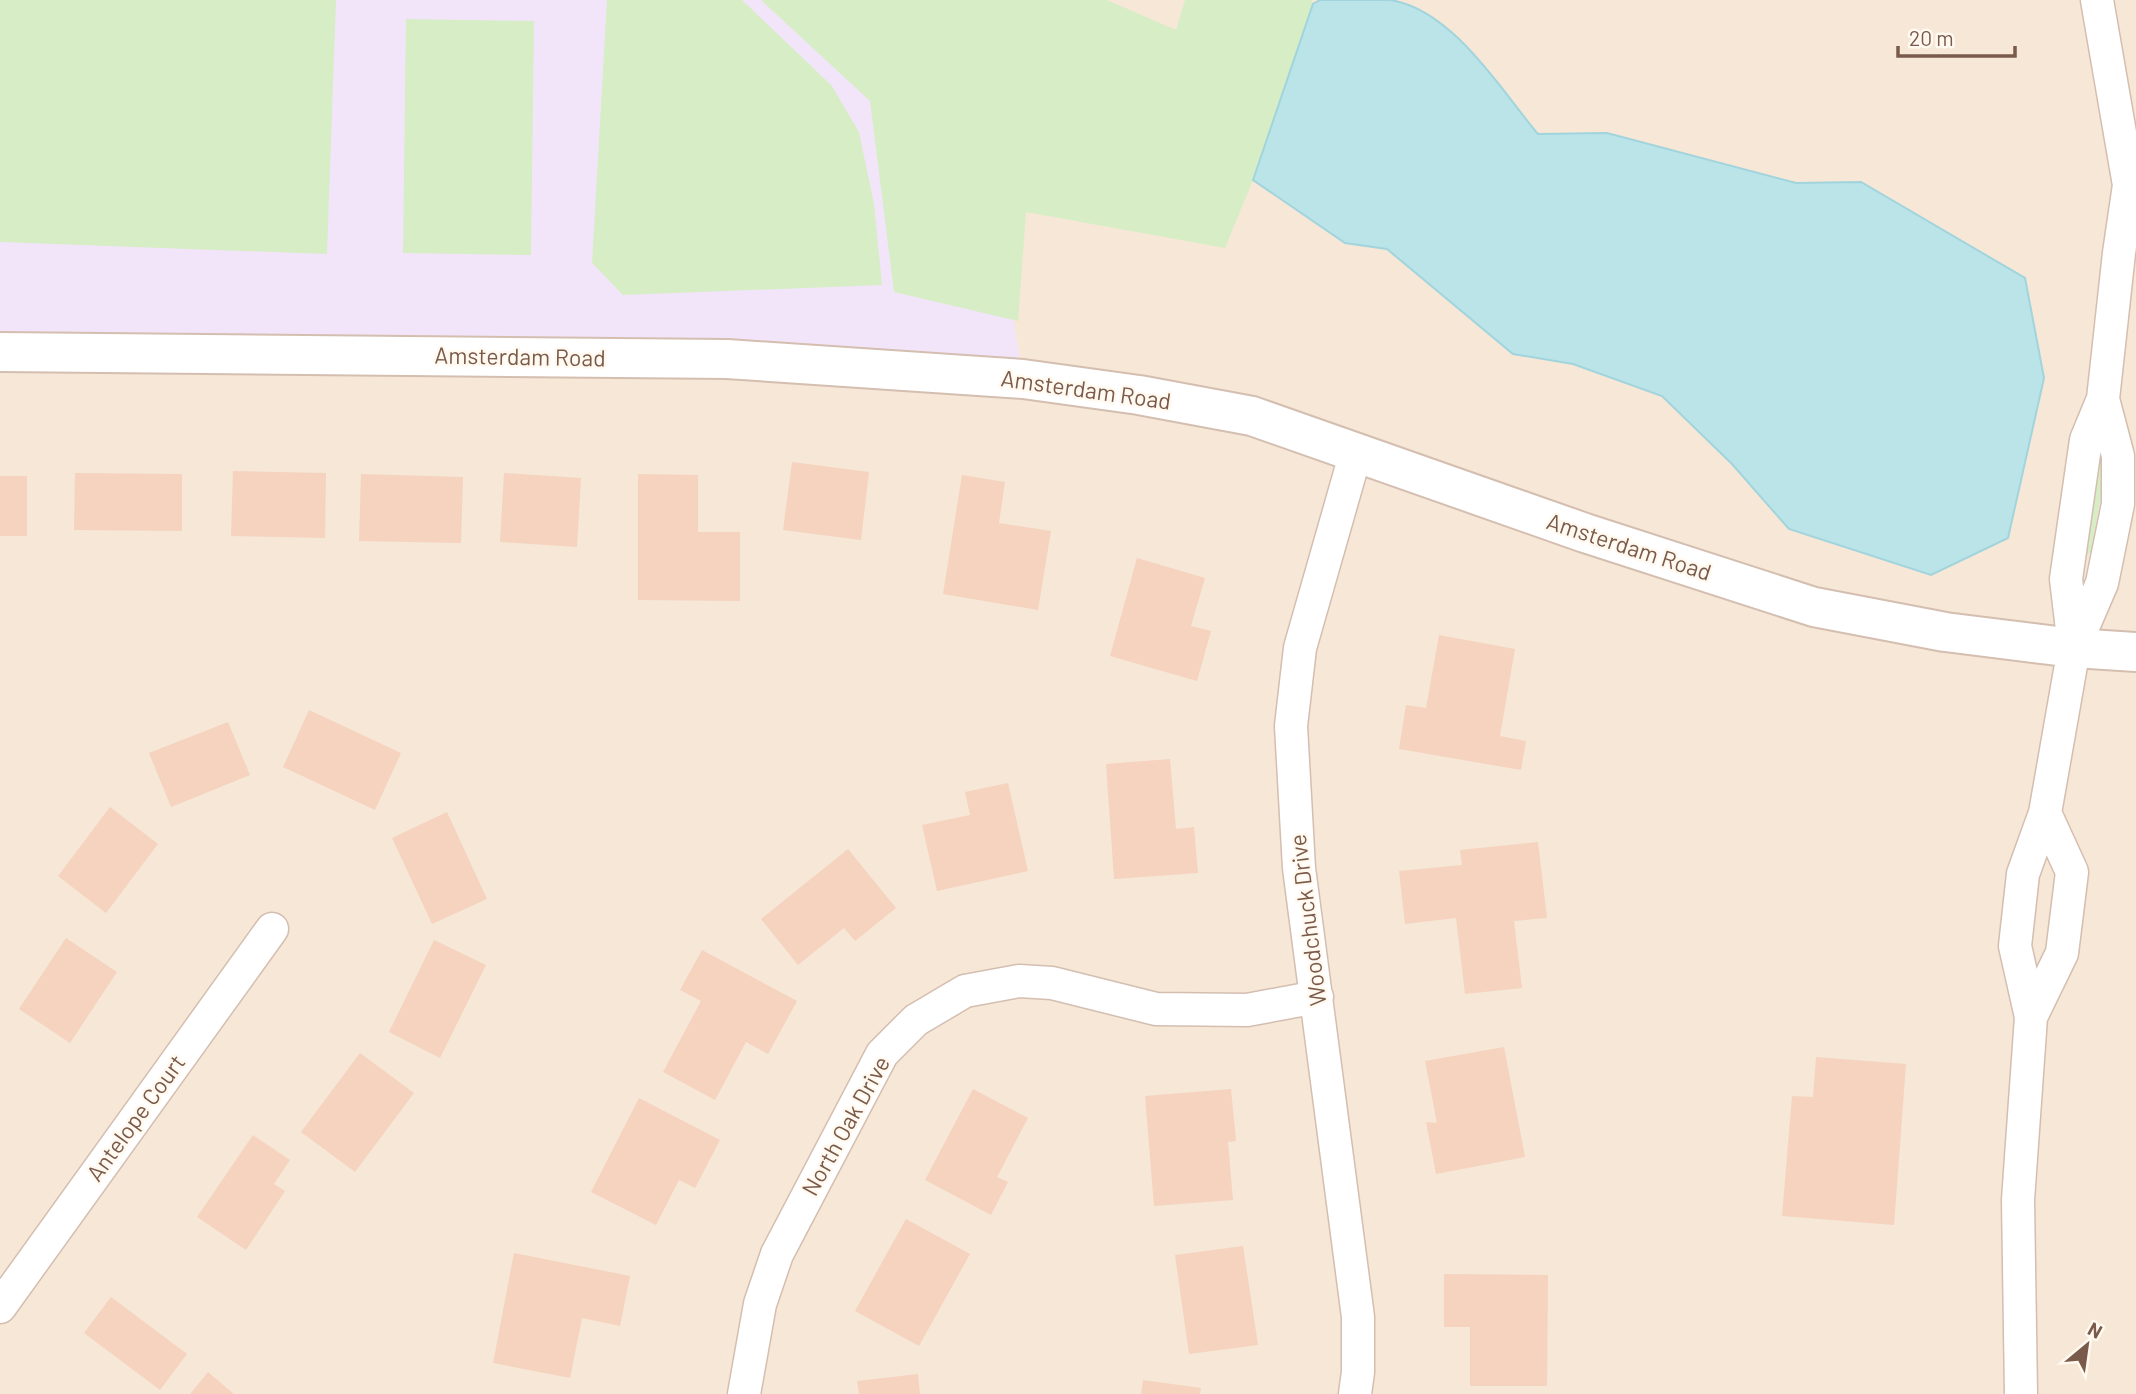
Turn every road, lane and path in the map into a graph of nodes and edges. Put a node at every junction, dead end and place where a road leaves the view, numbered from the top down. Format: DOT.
graph roads {
  1 [pos="2097,0"];
  2 [pos="0,352"];
  3 [pos="1356,452"];
  4 [pos="2074,648"];
  5 [pos="2136,652"];
  6 [pos="2045,813"];
  7 [pos="272,929"];
  8 [pos="1317,998"];
  9 [pos="2031,1017"];
  10 [pos="0,1307"];
  11 [pos="744,1394"];
  12 [pos="1355,1394"];
  13 [pos="2021,1394"];
  1 -- 4 [label="street"];
  2 -- 3 [label="street, Amsterdam Road"];
  3 -- 4 [label="street, Amsterdam Road"];
  3 -- 8 [label="street, Woodchuck Drive"];
  4 -- 5 [label="street, Amsterdam Road"];
  4 -- 6 [label="street"];
  6 -- 9 [label="street"];
  6 -- 9 [label="street"];
  7 -- 10 [label="street, Antelope Court"];
  8 -- 11 [label="street, North Oak Drive"];
  8 -- 12 [label="street, Woodchuck Drive"];
  9 -- 13 [label="street"];
}
